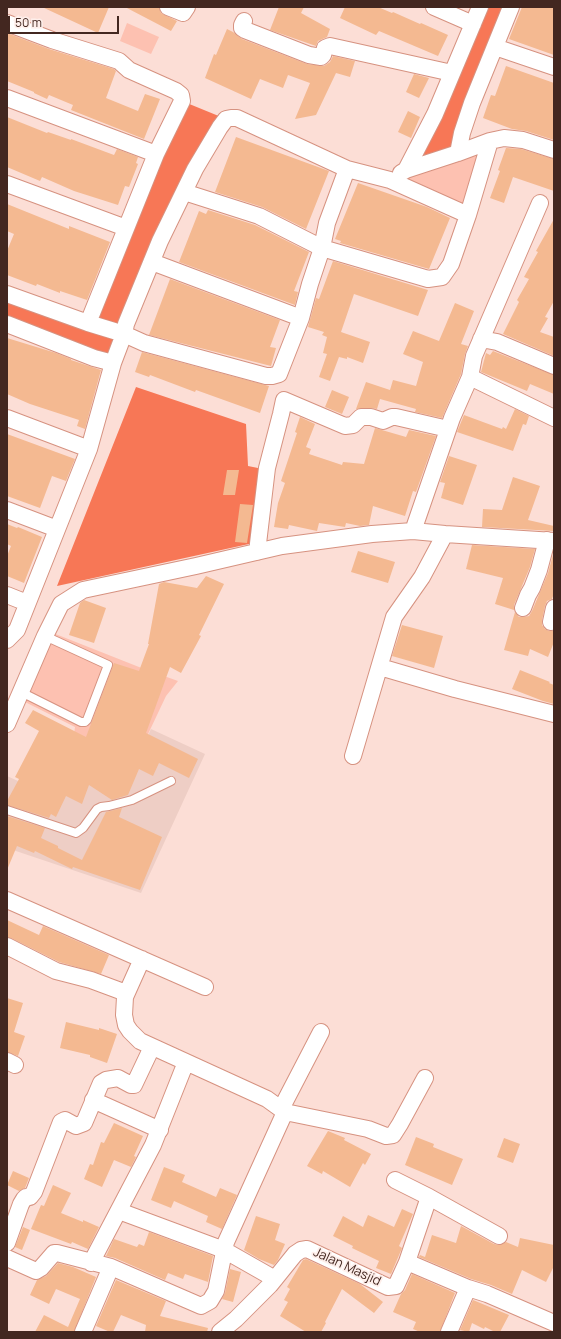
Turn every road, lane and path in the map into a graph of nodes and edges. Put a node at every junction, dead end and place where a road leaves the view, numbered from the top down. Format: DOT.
graph roads {
  1 [pos="168,7"];
  2 [pos="187,7"];
  3 [pos="434,7"];
  4 [pos="480,7"];
  5 [pos="511,7"];
  6 [pos="244,21"];
  7 [pos="7,23"];
  8 [pos="473,24"];
  9 [pos="495,47"];
  10 [pos="554,67"];
  11 [pos="452,73"];
  12 [pos="7,98"];
  13 [pos="490,141"];
  14 [pos="554,150"];
  15 [pos="458,153"];
  16 [pos="156,154"];
  17 [pos="347,169"];
  18 [pos="406,170"];
  19 [pos="390,180"];
  20 [pos="7,184"];
  21 [pos="184,192"];
  22 [pos="540,203"];
  23 [pos="468,215"];
  24 [pos="126,228"];
  25 [pos="322,248"];
  26 [pos="152,262"];
  27 [pos="7,294"];
  28 [pos="302,318"];
  29 [pos="88,323"];
  30 [pos="7,324"];
  31 [pos="124,334"];
  32 [pos="481,339"];
  33 [pos="113,363"];
  34 [pos="554,366"];
  35 [pos="470,377"];
  36 [pos="7,418"];
  37 [pos="554,418"];
  38 [pos="448,429"];
  39 [pos="89,448"];
  40 [pos="7,510"];
  41 [pos="57,529"];
  42 [pos="413,530"];
  43 [pos="445,534"];
  44 [pos="551,540"];
  45 [pos="257,552"];
  46 [pos="7,595"];
  47 [pos="28,603"];
  48 [pos="523,608"];
  49 [pos="45,636"];
  50 [pos="7,640"];
  51 [pos="380,667"];
  52 [pos="21,692"];
  53 [pos="554,714"];
  54 [pos="7,724"];
  55 [pos="353,756"];
  56 [pos="171,781"];
  57 [pos="7,810"];
  58 [pos="7,900"];
  59 [pos="7,946"];
  60 [pos="142,959"];
  61 [pos="204,987"];
  62 [pos="126,993"];
  63 [pos="321,1032"];
  64 [pos="152,1047"];
  65 [pos="186,1062"];
  66 [pos="425,1078"];
  67 [pos="93,1100"];
  68 [pos="283,1110"];
  69 [pos="160,1130"];
  70 [pos="395,1180"];
  71 [pos="429,1197"];
  72 [pos="119,1211"];
  73 [pos="499,1236"];
  74 [pos="7,1243"];
  75 [pos="224,1250"];
  76 [pos="7,1258"];
  77 [pos="407,1262"];
  78 [pos="91,1263"];
  79 [pos="111,1267"];
  80 [pos="274,1279"];
  81 [pos="468,1288"];
  82 [pos="554,1323"];
  83 [pos="83,1332"];
  84 [pos="220,1332"];
  85 [pos="449,1332"];
  1 -- 2 [label="street"];
  3 -- 8 [label="street"];
  4 -- 8 [label="street"];
  5 -- 9 [label="street"];
  6 -- 11 [label="street"];
  7 -- 16 [label="street"];
  8 -- 11 [label="street"];
  9 -- 10 [label="street"];
  9 -- 15 [label="street"];
  11 -- 18 [label="street"];
  12 -- 16 [label="street"];
  13 -- 14 [label="street"];
  13 -- 15 [label="street"];
  13 -- 23 [label="street"];
  15 -- 18 [label="street"];
  16 -- 24 [label="street"];
  17 -- 19 [label="street"];
  17 -- 21 [label="street"];
  17 -- 25 [label="street"];
  18 -- 19 [label="street"];
  19 -- 23 [label="street"];
  20 -- 24 [label="street"];
  21 -- 25 [label="street"];
  21 -- 26 [label="street"];
  22 -- 32 [label="street"];
  23 -- 25 [label="street"];
  24 -- 29 [label="street"];
  25 -- 28 [label="street"];
  26 -- 28 [label="street"];
  26 -- 31 [label="street"];
  27 -- 29 [label="street"];
  28 -- 31 [label="street"];
  29 -- 31 [label="street"];
  30 -- 33 [label="street"];
  31 -- 33 [label="street"];
  32 -- 34 [label="street"];
  32 -- 35 [label="street"];
  33 -- 39 [label="street"];
  35 -- 37 [label="street"];
  35 -- 38 [label="street"];
  36 -- 39 [label="street"];
  38 -- 42 [label="street"];
  38 -- 45 [label="street"];
  39 -- 41 [label="street"];
  40 -- 41 [label="street"];
  41 -- 47 [label="street"];
  42 -- 43 [label="street"];
  42 -- 45 [label="street"];
  43 -- 44 [label="street"];
  43 -- 51 [label="street"];
  44 -- 48 [label="street"];
  45 -- 49 [label="street"];
  46 -- 47 [label="street"];
  47 -- 50 [label="street"];
  49 -- 52 [label="street"];
  49 -- 52 [label="lane"];
  51 -- 53 [label="street"];
  51 -- 55 [label="street"];
  52 -- 54 [label="street"];
  56 -- 57 [label="lane"];
  58 -- 60 [label="street"];
  59 -- 62 [label="street"];
  60 -- 61 [label="street"];
  60 -- 62 [label="street"];
  62 -- 64 [label="street"];
  63 -- 68 [label="street"];
  64 -- 65 [label="street"];
  64 -- 67 [label="street"];
  65 -- 68 [label="street"];
  65 -- 69 [label="street"];
  66 -- 68 [label="street"];
  67 -- 69 [label="street"];
  67 -- 74 [label="street"];
  68 -- 75 [label="street"];
  69 -- 72 [label="street"];
  70 -- 71 [label="street"];
  71 -- 73 [label="street"];
  71 -- 77 [label="street"];
  72 -- 75 [label="street"];
  72 -- 78 [label="street"];
  75 -- 79 [label="street"];
  75 -- 80 [label="street"];
  76 -- 78 [label="street"];
  77 -- 80 [label="street, Jalan Masjid"];
  77 -- 81 [label="street"];
  78 -- 79 [label="street"];
  79 -- 83 [label="street"];
  80 -- 84 [label="street, Jalan Masjid"];
  81 -- 82 [label="street"];
  81 -- 85 [label="street"];
}
